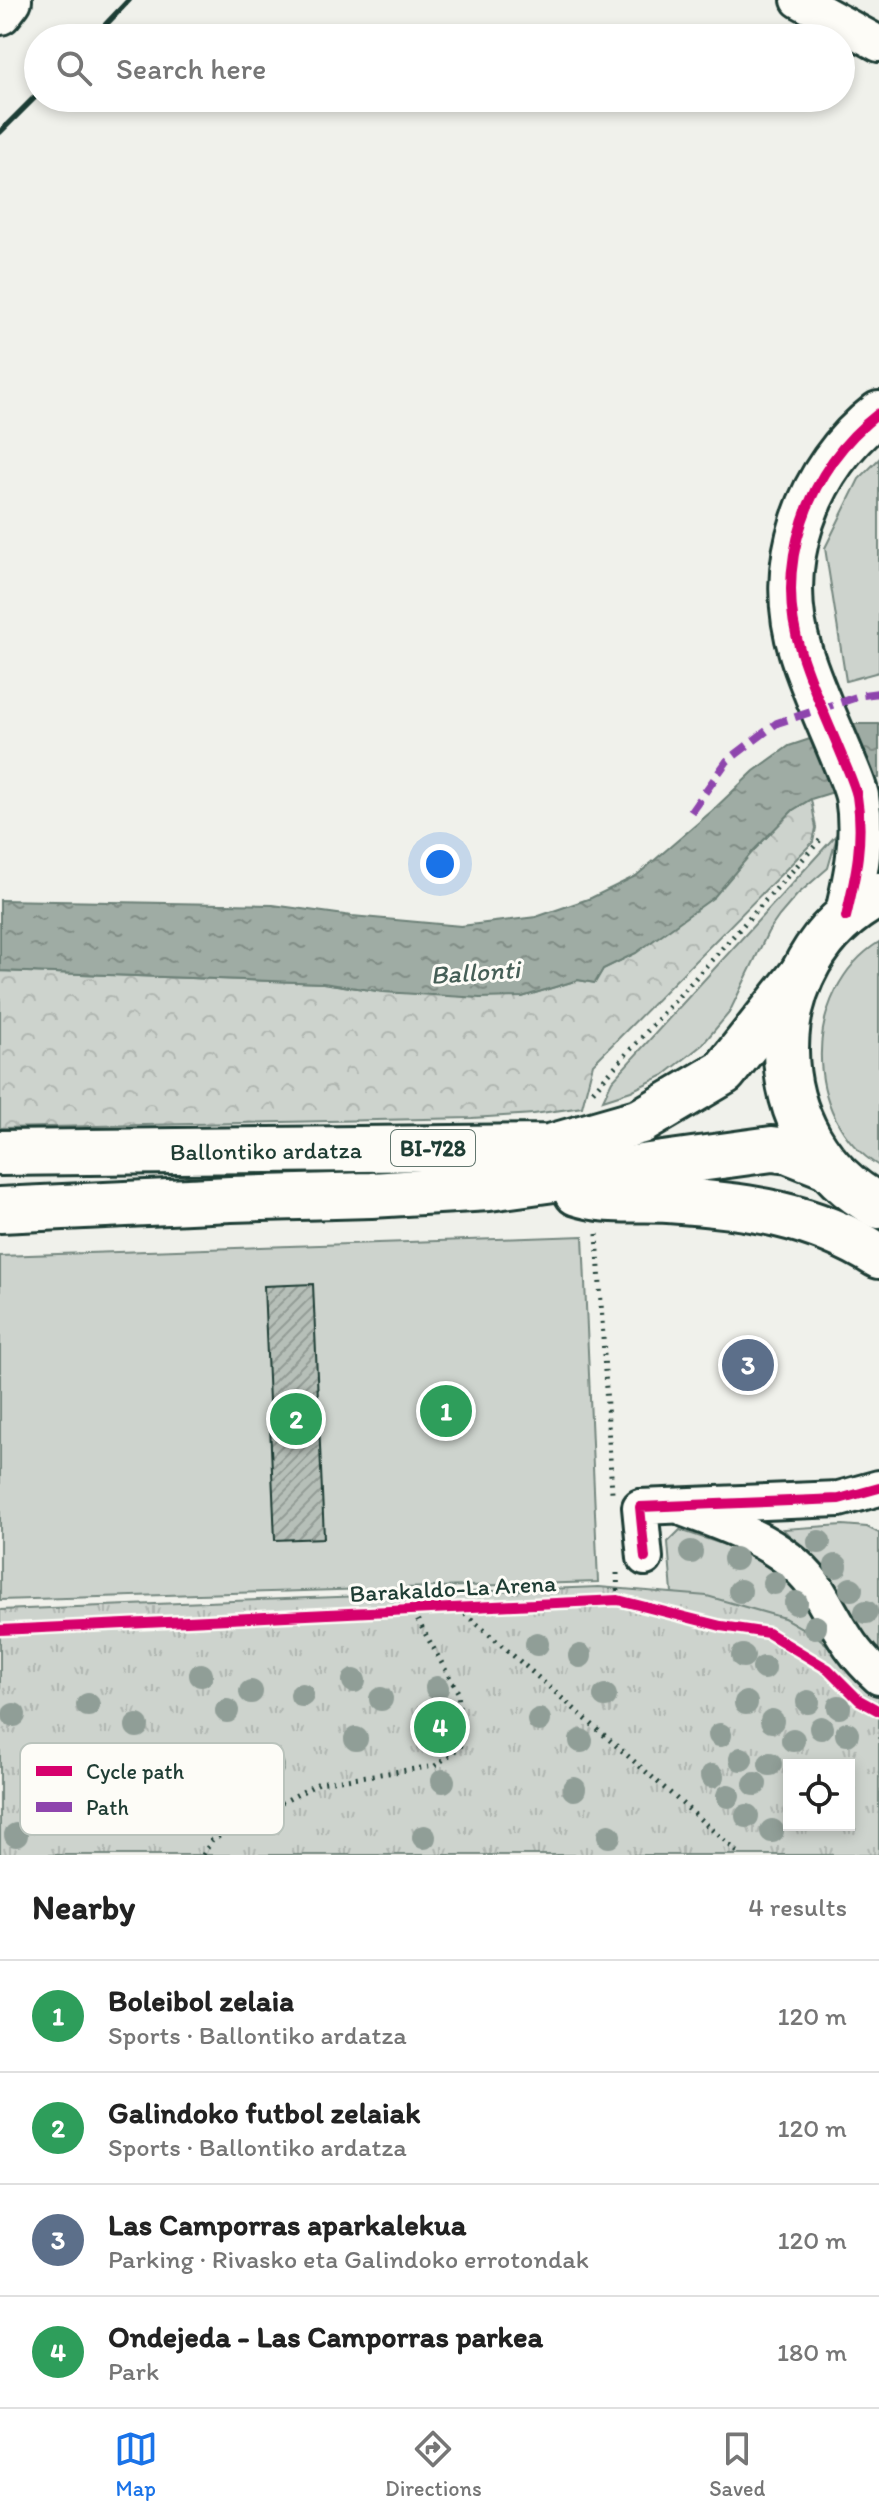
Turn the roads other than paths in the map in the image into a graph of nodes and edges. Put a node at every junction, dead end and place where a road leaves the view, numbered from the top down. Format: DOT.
graph roads {
  1 [pos="10,0"];
  2 [pos="799,0"];
  3 [pos="0,13"];
  4 [pos="843,24"];
  5 [pos="855,31"];
  6 [pos="879,44"];
  7 [pos="879,413"];
  8 [pos="868,806"];
  9 [pos="862,906"];
  10 [pos="802,974"];
  11 [pos="0,1153"];
  12 [pos="827,1166"];
  13 [pos="544,1181"];
  14 [pos="879,1206"];
  15 [pos="0,1210"];
  16 [pos="879,1256"];
  17 [pos="879,1488"];
  18 [pos="839,1499"];
  19 [pos="675,1506"];
  20 [pos="879,1511"];
  21 [pos="630,1563"];
  22 [pos="879,1677"];
  1 -- 3 [label="street"];
  2 -- 4 [label="street"];
  5 -- 6 [label="street"];
  7 -- 8 [label="street"];
  8 -- 9 [label="street"];
  9 -- 10 [label="main road, BI-728"];
  10 -- 11 [label="main road, Ballontiko ardatza / BI-728"];
  10 -- 12 [label="main road, BI-728"];
  12 -- 13 [label="main road, Ballontiko ardatza / BI-728"];
  12 -- 14 [label="main road, BI-728"];
  13 -- 15 [label="main road, Ballontiko ardatza / BI-728"];
  13 -- 16 [label="main road"];
  17 -- 18 [label="street"];
  18 -- 19 [label="street"];
  18 -- 20 [label="street"];
  19 -- 21 [label="street"];
  19 -- 22 [label="street"];
}
